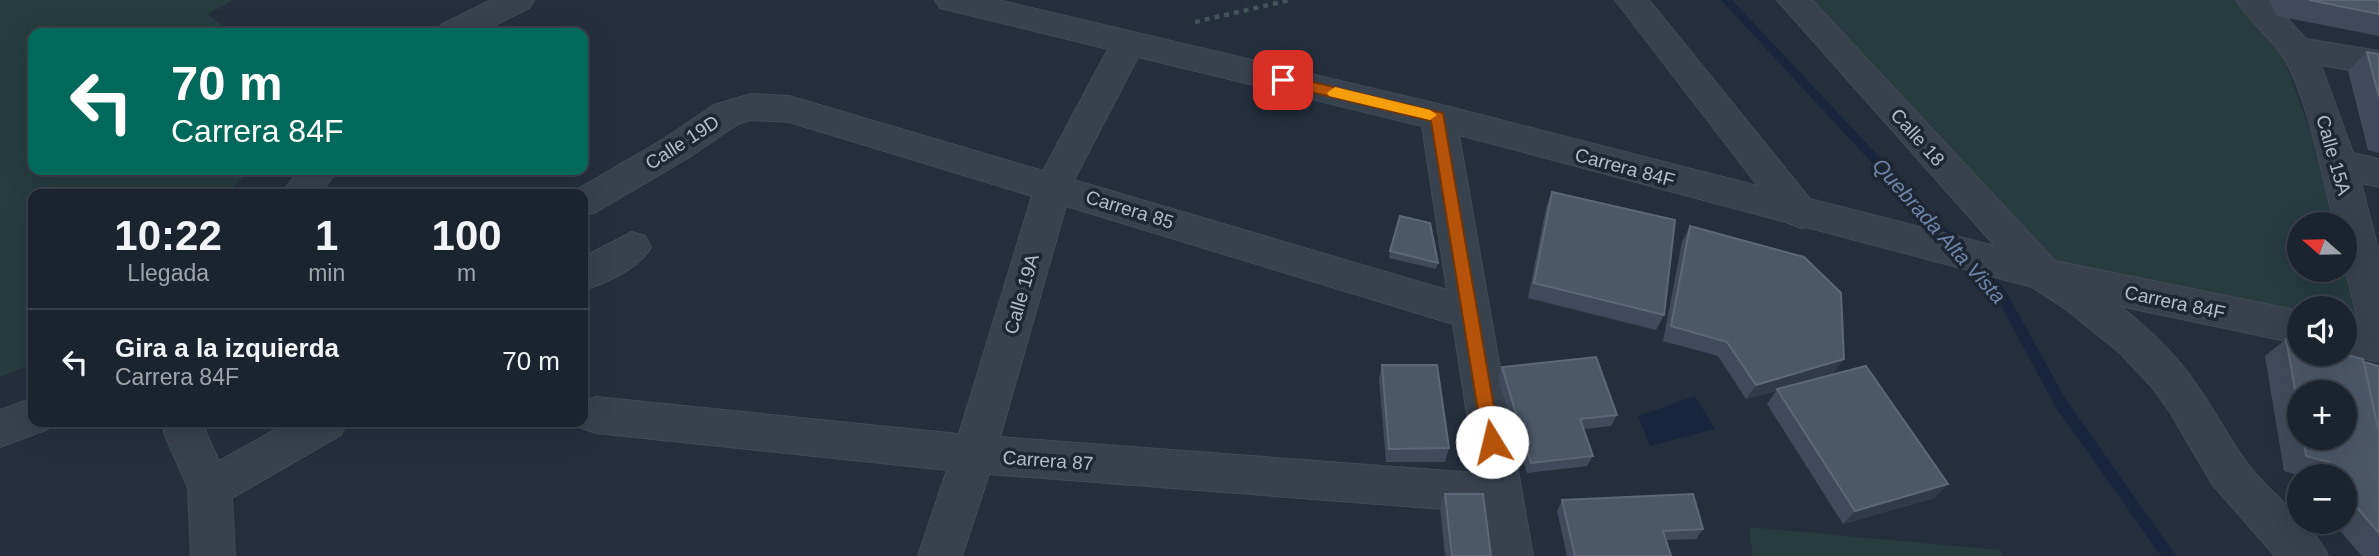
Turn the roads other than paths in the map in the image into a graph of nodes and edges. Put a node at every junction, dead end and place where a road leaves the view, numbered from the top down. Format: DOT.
graph roads {
  1 [pos="518,0"];
  2 [pos="951,0"];
  3 [pos="1631,0"];
  4 [pos="1793,0"];
  5 [pos="2252,0"];
  6 [pos="463,28"];
  7 [pos="1128,43"];
  8 [pos="2296,49"];
  9 [pos="2379,63"];
  10 [pos="789,109"];
  11 [pos="1438,117"];
  12 [pos="2338,164"];
  13 [pos="2379,173"];
  14 [pos="316,175"];
  15 [pos="1054,186"];
  16 [pos="303,189"];
  17 [pos="588,199"];
  18 [pos="1801,214"];
  19 [pos="632,247"];
  20 [pos="588,272"];
  21 [pos="2043,274"];
  22 [pos="1471,313"];
  23 [pos="2287,325"];
  24 [pos="2379,327"];
  25 [pos="2357,340"];
  26 [pos="2379,345"];
  27 [pos="596,415"];
  28 [pos="28,418"];
  29 [pos="192,427"];
  30 [pos="317,427"];
  31 [pos="0,429"];
  32 [pos="974,454"];
  33 [pos="210,488"];
  34 [pos="1500,494"];
  35 [pos="213,556"];
  36 [pos="940,556"];
  37 [pos="1511,556"];
  38 [pos="2306,556"];
  1 -- 6 [label="street"];
  2 -- 7 [label="street, Carrera 84F"];
  3 -- 18 [label="street"];
  4 -- 21 [label="street, Calle 18"];
  5 -- 8 [label="street, Calle 15A"];
  7 -- 11 [label="street, Carrera 84F"];
  7 -- 15 [label="street, Calle 19A"];
  8 -- 9 [label="street"];
  8 -- 12 [label="street, Calle 15A"];
  10 -- 15 [label="street, Carrera 85"];
  10 -- 17 [label="street, Calle 19D"];
  11 -- 18 [label="street, Carrera 84F"];
  11 -- 22 [label="street"];
  12 -- 13 [label="street"];
  12 -- 24 [label="street, Calle 15A"];
  14 -- 16 [label="street"];
  15 -- 22 [label="street, Carrera 85"];
  15 -- 32 [label="street, Calle 19A"];
  18 -- 21 [label="street, Carrera 84F"];
  19 -- 20 [label="street"];
  21 -- 23 [label="street, Carrera 84F"];
  21 -- 38 [label="street"];
  22 -- 34 [label="street"];
  25 -- 26 [label="street"];
  27 -- 32 [label="street, Carrera 87"];
  28 -- 31 [label="street"];
  29 -- 33 [label="street"];
  30 -- 33 [label="street"];
  32 -- 34 [label="street, Carrera 87"];
  32 -- 36 [label="street, Calle 19A"];
  33 -- 35 [label="street"];
  34 -- 37 [label="street"];
}
